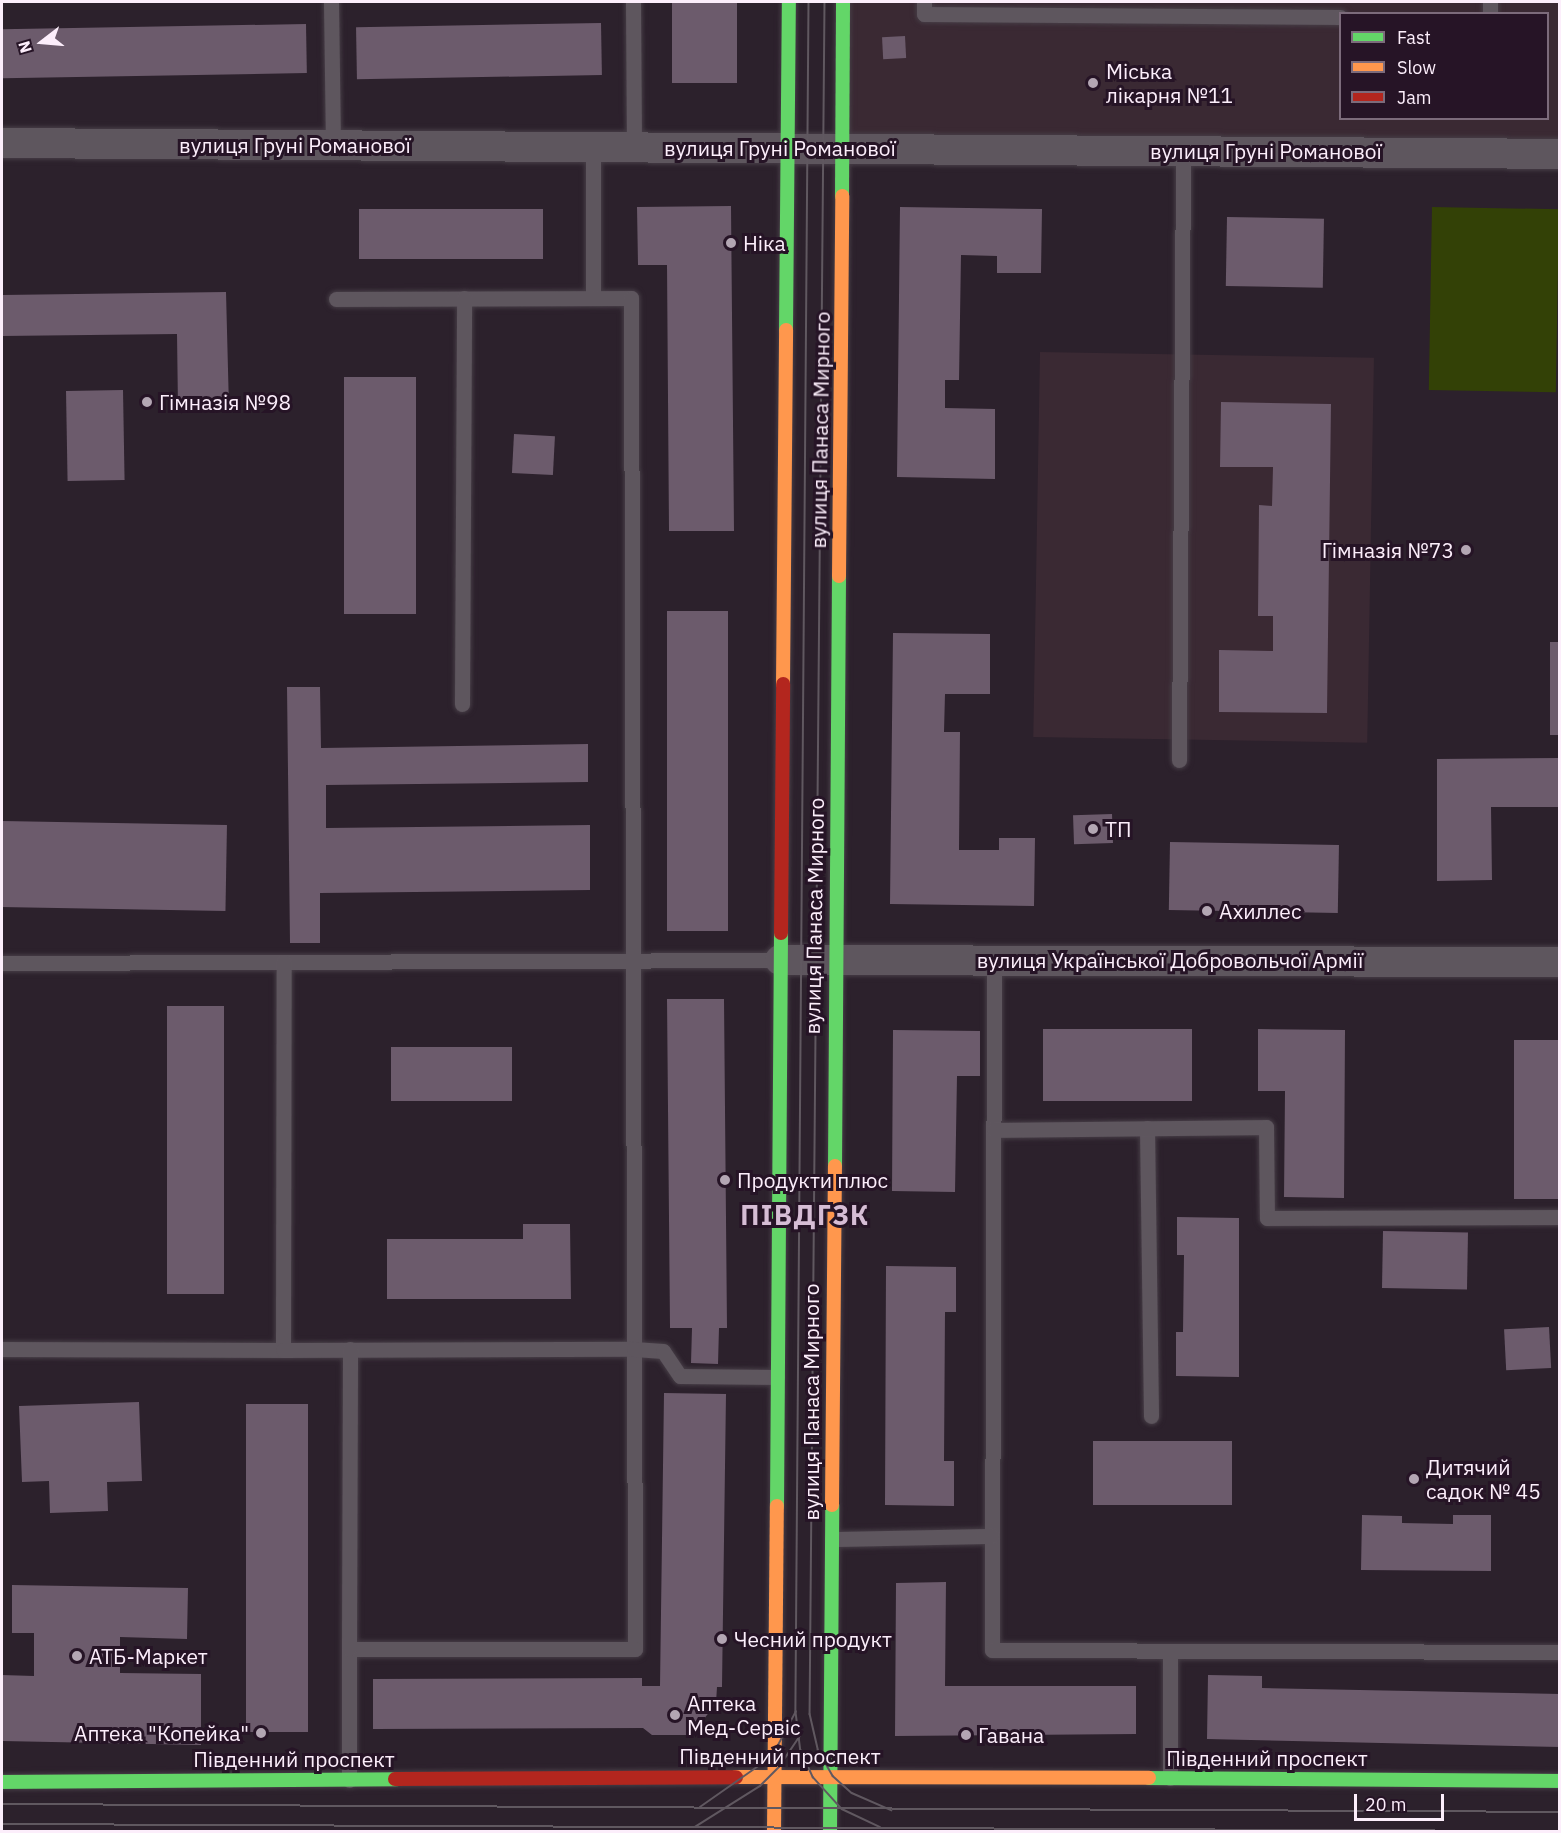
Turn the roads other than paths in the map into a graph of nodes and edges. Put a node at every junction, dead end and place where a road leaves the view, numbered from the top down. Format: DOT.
graph roads {
  1 [pos="331,2"];
  2 [pos="633,2"];
  3 [pos="789,2"];
  4 [pos="843,2"];
  5 [pos="924,2"];
  6 [pos="1339,17"];
  7 [pos="2,143"];
  8 [pos="333,145"];
  9 [pos="593,146"];
  10 [pos="787,147"];
  11 [pos="844,147"];
  12 [pos="634,148"];
  13 [pos="1183,150"];
  14 [pos="1560,154"];
  15 [pos="336,298"];
  16 [pos="464,298"];
  17 [pos="593,298"];
  18 [pos="462,704"];
  19 [pos="1179,760"];
  20 [pos="835,959"];
  21 [pos="994,959"];
  22 [pos="633,960"];
  23 [pos="780,960"];
  24 [pos="284,962"];
  25 [pos="1560,962"];
  26 [pos="2,963"];
  27 [pos="1148,1128"];
  28 [pos="994,1130"];
  29 [pos="1560,1217"];
  30 [pos="2,1349"];
  31 [pos="350,1349"];
  32 [pos="634,1349"];
  33 [pos="284,1350"];
  34 [pos="777,1377"];
  35 [pos="1151,1416"];
  36 [pos="992,1536"];
  37 [pos="832,1539"];
  38 [pos="349,1649"];
  39 [pos="1170,1651"];
  40 [pos="1560,1652"];
  41 [pos="830,1776"];
  42 [pos="774,1778"];
  43 [pos="1170,1778"];
  44 [pos="349,1780"];
  45 [pos="1560,1781"];
  46 [pos="2,1782"];
  47 [pos="774,1832"];
  48 [pos="830,1832"];
  1 -- 8 [label="lane"];
  2 -- 12 [label="lane"];
  3 -- 10 [label="main road, вулиця Панаса Мирного"];
  4 -- 11 [label="main road, вулиця Панаса Мирного"];
  5 -- 6 [label="lane"];
  7 -- 8 [label="street, вулиця Груні Романової"];
  8 -- 9 [label="street, вулиця Груні Романової"];
  9 -- 12 [label="street, вулиця Груні Романової"];
  9 -- 17 [label="lane"];
  10 -- 11 [label="street, вулиця Груні Романової"];
  10 -- 12 [label="street, вулиця Груні Романової"];
  10 -- 23 [label="main road, вулиця Панаса Мирного"];
  11 -- 13 [label="street, вулиця Груні Романової"];
  11 -- 20 [label="main road, вулиця Панаса Мирного"];
  13 -- 14 [label="street, вулиця Груні Романової"];
  13 -- 19 [label="lane"];
  15 -- 16 [label="lane"];
  16 -- 17 [label="lane"];
  16 -- 18 [label="lane"];
  17 -- 22 [label="lane"];
  20 -- 21 [label="street, вулиця Української Добровольчої Армії"];
  20 -- 23 [label="street, вулиця Української Добровольчої Армії"];
  20 -- 37 [label="main road, вулиця Панаса Мирного"];
  21 -- 25 [label="street, вулиця Української Добровольчої Армії"];
  21 -- 28 [label="lane"];
  22 -- 23 [label="lane"];
  22 -- 24 [label="lane"];
  22 -- 32 [label="lane"];
  23 -- 34 [label="main road, вулиця Панаса Мирного"];
  24 -- 26 [label="lane"];
  24 -- 33 [label="lane"];
  27 -- 28 [label="lane"];
  27 -- 29 [label="lane"];
  27 -- 35 [label="lane"];
  28 -- 36 [label="lane"];
  30 -- 33 [label="lane"];
  31 -- 32 [label="lane"];
  31 -- 33 [label="lane"];
  31 -- 38 [label="lane"];
  32 -- 34 [label="lane"];
  32 -- 38 [label="lane"];
  34 -- 42 [label="main road, вулиця Панаса Мирного"];
  36 -- 37 [label="lane"];
  36 -- 39 [label="lane"];
  37 -- 41 [label="main road, вулиця Панаса Мирного"];
  38 -- 44 [label="lane"];
  39 -- 40 [label="lane"];
  39 -- 43 [label="lane"];
  41 -- 42 [label="main road, Південний проспект"];
  41 -- 43 [label="main road, Південний проспект"];
  41 -- 48 [label="main road, вулиця Панаса Мирного"];
  42 -- 44 [label="main road, Південний проспект"];
  42 -- 47 [label="main road, вулиця Панаса Мирного"];
  43 -- 45 [label="main road, Південний проспект"];
  44 -- 46 [label="main road, Південний проспект"];
}
